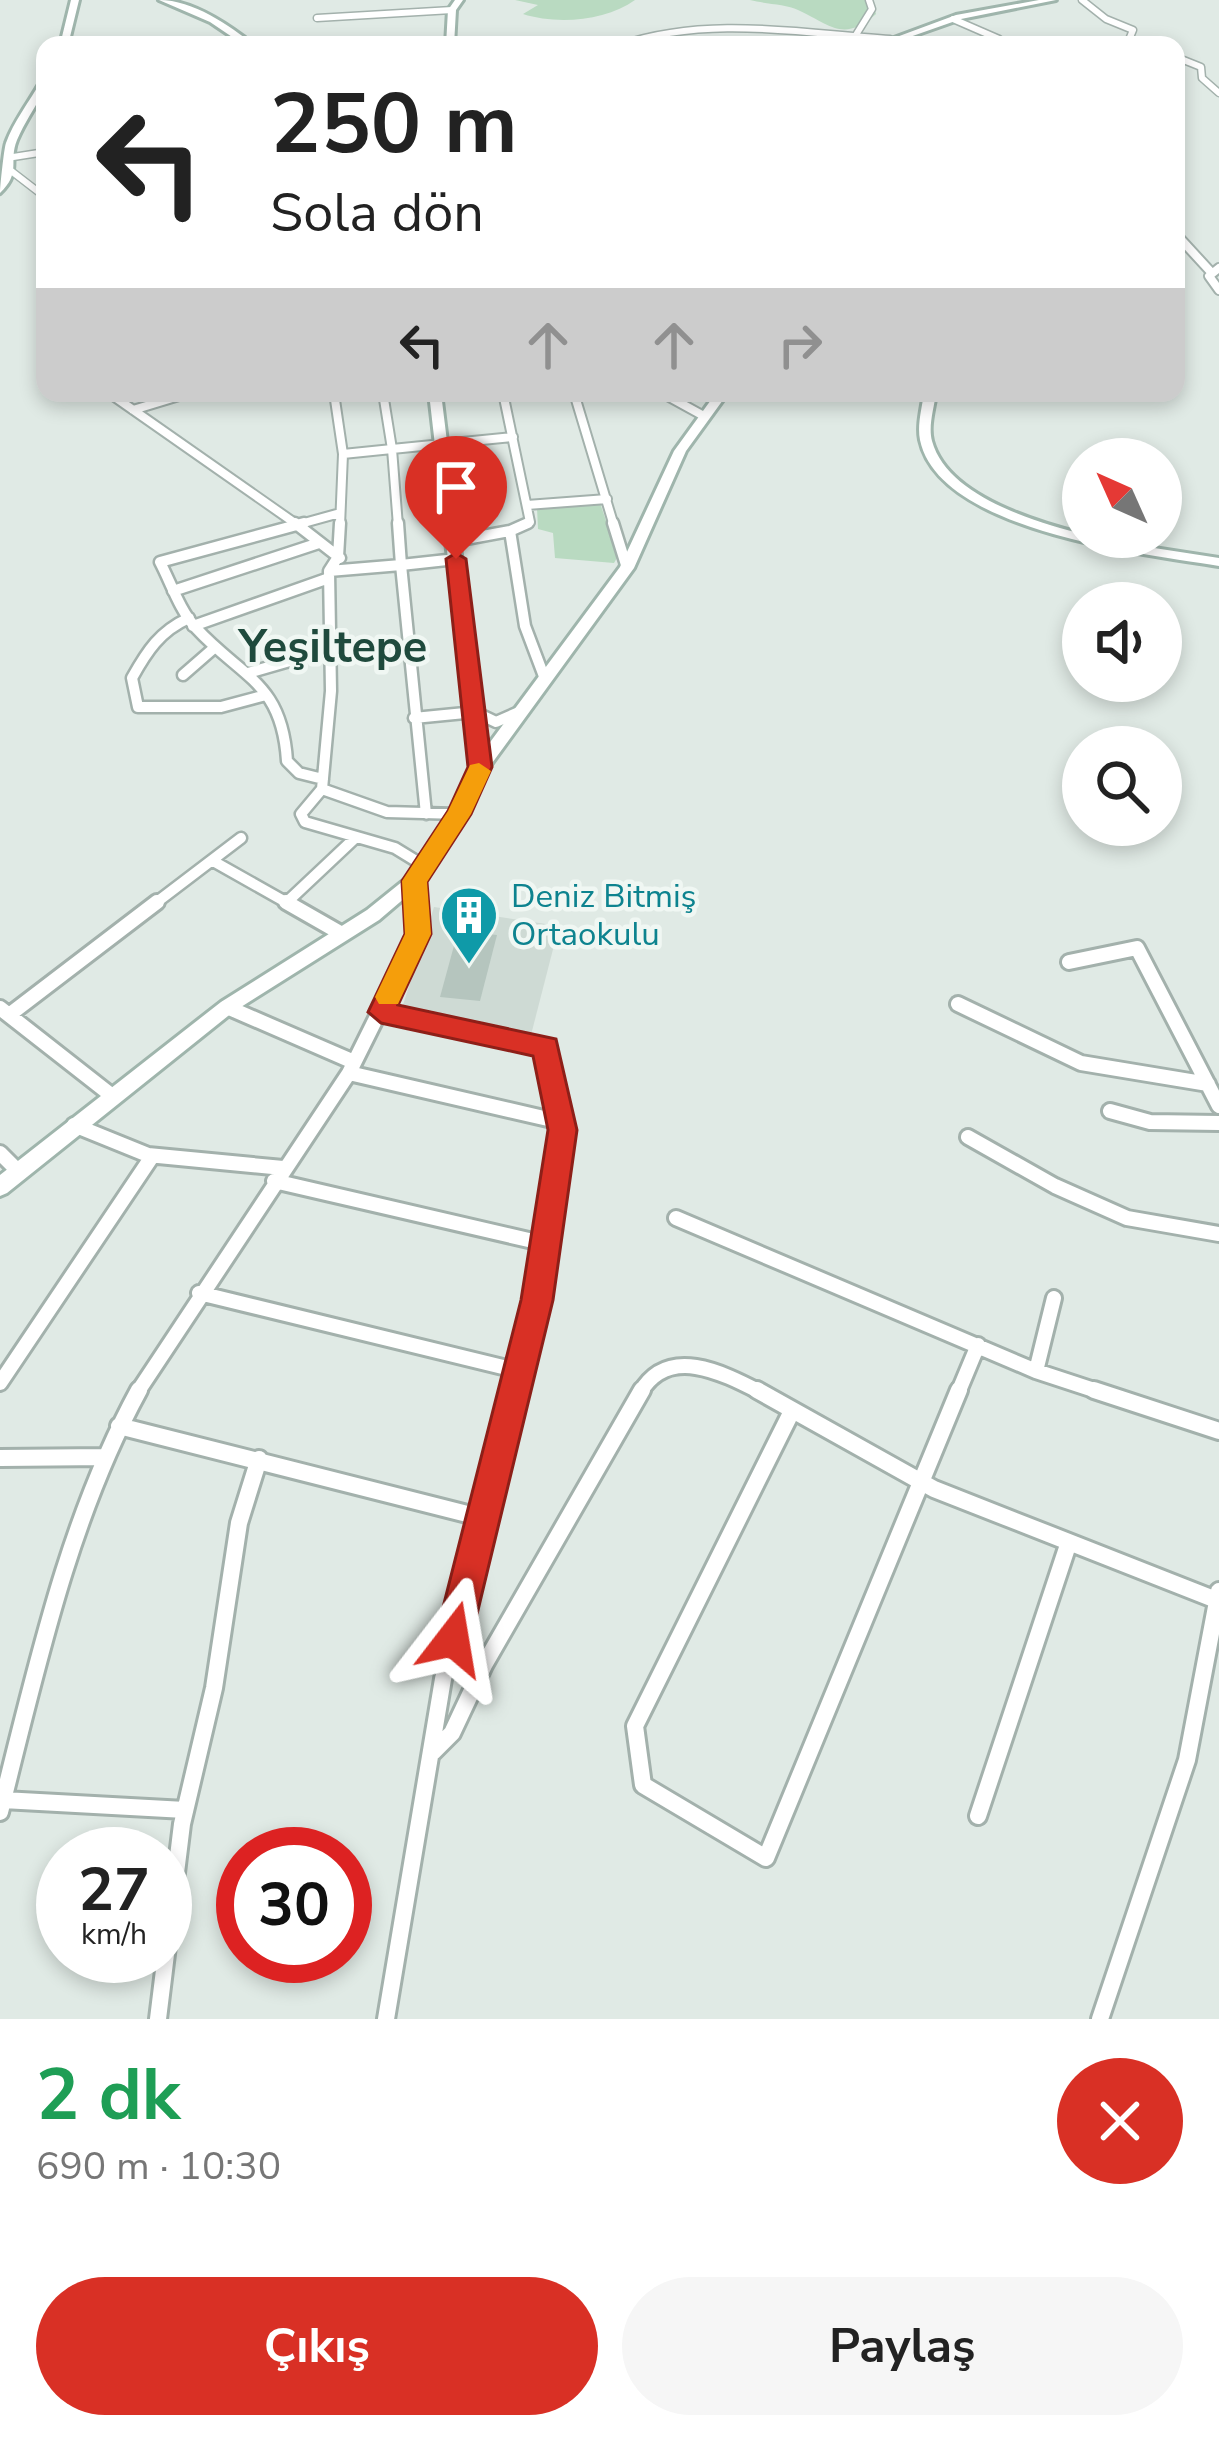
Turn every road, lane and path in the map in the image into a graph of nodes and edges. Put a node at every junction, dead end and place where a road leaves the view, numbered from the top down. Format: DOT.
graph roads {
  1 [pos="75,0"];
  2 [pos="163,0"];
  3 [pos="462,0"];
  4 [pos="869,0"];
  5 [pos="1052,0"];
  6 [pos="1082,0"];
  7 [pos="452,10"];
  8 [pos="317,17"];
  9 [pos="953,19"];
  10 [pos="66,36"];
  11 [pos="237,36"];
  12 [pos="453,36"];
  13 [pos="454,36"];
  14 [pos="651,36"];
  15 [pos="820,36"];
  16 [pos="855,36"];
  17 [pos="899,36"];
  18 [pos="990,36"];
  19 [pos="1130,36"];
  20 [pos="1185,61"];
  21 [pos="1219,93"];
  22 [pos="36,95"];
  23 [pos="36,155"];
  24 [pos="9,164"];
  25 [pos="36,189"];
  26 [pos="0,190"];
  27 [pos="1185,242"];
  28 [pos="1215,269"];
  29 [pos="1219,290"];
  30 [pos="122,402"];
  31 [pos="159,402"];
  32 [pos="335,402"];
  33 [pos="384,402"];
  34 [pos="436,402"];
  35 [pos="506,402"];
  36 [pos="577,402"];
  37 [pos="678,402"];
  38 [pos="714,402"];
  39 [pos="929,402"];
  40 [pos="133,410"];
  41 [pos="928,413"];
  42 [pos="702,415"];
  43 [pos="513,437"];
  44 [pos="441,443"];
  45 [pos="392,449"];
  46 [pos="343,454"];
  47 [pos="607,499"];
  48 [pos="527,506"];
  49 [pos="340,513"];
  50 [pos="292,522"];
  51 [pos="1062,524"];
  52 [pos="511,531"];
  53 [pos="455,541"];
  54 [pos="319,543"];
  55 [pos="1182,546"];
  56 [pos="1219,552"];
  57 [pos="338,557"];
  58 [pos="456,559"];
  59 [pos="1219,562"];
  60 [pos="401,565"];
  61 [pos="628,568"];
  62 [pos="355,569"];
  63 [pos="329,574"];
  64 [pos="173,591"];
  65 [pos="191,622"];
  66 [pos="214,648"];
  67 [pos="328,650"];
  68 [pos="248,673"];
  69 [pos="183,675"];
  70 [pos="544,680"];
  71 [pos="266,695"];
  72 [pos="524,710"];
  73 [pos="475,712"];
  74 [pos="414,718"];
  75 [pos="480,767"];
  76 [pos="322,784"];
  77 [pos="426,814"];
  78 [pos="459,814"];
  79 [pos="242,838"];
  80 [pos="355,838"];
  81 [pos="213,861"];
  82 [pos="420,874"];
  83 [pos="286,902"];
  84 [pos="342,934"];
  85 [pos="1069,962"];
  86 [pos="958,1004"];
  87 [pos="227,1007"];
  88 [pos="4,1011"];
  89 [pos="381,1012"];
  90 [pos="351,1067"];
  91 [pos="1208,1084"];
  92 [pos="111,1095"];
  93 [pos="1219,1106"];
  94 [pos="1110,1111"];
  95 [pos="561,1122"];
  96 [pos="1219,1124"];
  97 [pos="74,1125"];
  98 [pos="968,1137"];
  99 [pos="0,1154"];
  100 [pos="151,1158"];
  101 [pos="18,1171"];
  102 [pos="279,1174"];
  103 [pos="0,1187"];
  104 [pos="676,1218"];
  105 [pos="1219,1234"];
  106 [pos="546,1244"];
  107 [pos="200,1293"];
  108 [pos="1054,1298"];
  109 [pos="978,1345"];
  110 [pos="519,1371"];
  111 [pos="1036,1371"];
  112 [pos="0,1383"];
  113 [pos="791,1413"];
  114 [pos="119,1426"];
  115 [pos="1219,1431"];
  116 [pos="106,1456"];
  117 [pos="0,1458"];
  118 [pos="259,1459"];
  119 [pos="922,1484"];
  120 [pos="483,1518"];
  121 [pos="1068,1545"];
  122 [pos="1219,1591"];
  123 [pos="1218,1601"];
  124 [pos="433,1752"];
  125 [pos="1,1806"];
  126 [pos="185,1810"];
  127 [pos="978,1816"];
  128 [pos="158,2019"];
  129 [pos="386,2019"];
  130 [pos="1100,2019"];
  1 -- 10 [label="street"];
  2 -- 11 [label="street"];
  3 -- 7 [label="street"];
  3 -- 13 [label="street"];
  4 -- 16 [label="street"];
  5 -- 9 [label="street"];
  6 -- 19 [label="street"];
  7 -- 8 [label="street"];
  7 -- 12 [label="street"];
  9 -- 17 [label="street"];
  9 -- 18 [label="street"];
  14 -- 15 [label="street"];
  20 -- 21 [label="street"];
  22 -- 24 [label="street"];
  23 -- 24 [label="street"];
  24 -- 25 [label="street"];
  24 -- 26 [label="street"];
  27 -- 28 [label="street"];
  28 -- 29 [label="street"];
  30 -- 40 [label="street"];
  31 -- 40 [label="street"];
  32 -- 46 [label="street"];
  33 -- 45 [label="street"];
  34 -- 44 [label="street"];
  35 -- 43 [label="street"];
  36 -- 47 [label="street"];
  37 -- 42 [label="street"];
  38 -- 42 [label="street"];
  39 -- 41 [label="street"];
  40 -- 50 [label="street"];
  41 -- 51 [label="street"];
  41 -- 59 [label="street"];
  42 -- 61 [label="street"];
  43 -- 44 [label="street"];
  43 -- 48 [label="street"];
  44 -- 45 [label="street"];
  44 -- 53 [label="street"];
  45 -- 46 [label="street"];
  45 -- 60 [label="street"];
  46 -- 49 [label="street"];
  47 -- 48 [label="street"];
  47 -- 61 [label="street"];
  48 -- 52 [label="street"];
  49 -- 50 [label="street"];
  49 -- 57 [label="street"];
  50 -- 54 [label="street"];
  50 -- 64 [label="street"];
  52 -- 53 [label="street"];
  52 -- 70 [label="street"];
  53 -- 58 [label="street"];
  54 -- 57 [label="street"];
  54 -- 64 [label="street"];
  55 -- 56 [label="street"];
  57 -- 62 [label="street"];
  57 -- 63 [label="street"];
  58 -- 60 [label="street"];
  58 -- 73 [label="street"];
  60 -- 62 [label="street"];
  60 -- 74 [label="street"];
  61 -- 70 [label="street"];
  62 -- 63 [label="street"];
  63 -- 65 [label="street"];
  63 -- 67 [label="street"];
  64 -- 65 [label="street"];
  65 -- 66 [label="street"];
  65 -- 71 [label="street"];
  66 -- 68 [label="street"];
  66 -- 69 [label="street"];
  67 -- 68 [label="street"];
  67 -- 76 [label="street"];
  68 -- 71 [label="street"];
  70 -- 72 [label="street"];
  71 -- 76 [label="street"];
  72 -- 73 [label="street"];
  72 -- 75 [label="street"];
  73 -- 74 [label="street"];
  73 -- 75 [label="street"];
  74 -- 77 [label="street"];
  75 -- 78 [label="street"];
  76 -- 77 [label="street"];
  76 -- 80 [label="street"];
  77 -- 78 [label="street"];
  78 -- 82 [label="street"];
  79 -- 81 [label="street"];
  80 -- 82 [label="street"];
  80 -- 83 [label="street"];
  81 -- 83 [label="street"];
  81 -- 88 [label="street"];
  82 -- 84 [label="street"];
  82 -- 89 [label="street"];
  83 -- 84 [label="street"];
  84 -- 87 [label="street"];
  85 -- 91 [label="street"];
  86 -- 91 [label="street"];
  87 -- 90 [label="street"];
  87 -- 92 [label="street"];
  88 -- 92 [label="street"];
  89 -- 90 [label="street"];
  89 -- 95 [label="street"];
  90 -- 95 [label="street"];
  90 -- 102 [label="street"];
  91 -- 93 [label="street"];
  92 -- 97 [label="street"];
  94 -- 96 [label="street"];
  95 -- 106 [label="street"];
  97 -- 100 [label="street"];
  97 -- 101 [label="street"];
  98 -- 105 [label="street"];
  99 -- 101 [label="street"];
  100 -- 102 [label="street"];
  100 -- 112 [label="street"];
  101 -- 103 [label="street"];
  102 -- 106 [label="street"];
  102 -- 107 [label="street"];
  104 -- 109 [label="street"];
  106 -- 110 [label="street"];
  107 -- 110 [label="street"];
  107 -- 114 [label="street"];
  108 -- 111 [label="street"];
  109 -- 111 [label="street"];
  109 -- 119 [label="street"];
  110 -- 120 [label="street"];
  111 -- 115 [label="street"];
  113 -- 119 [label="street"];
  113 -- 119 [label="street"];
  113 -- 124 [label="street"];
  114 -- 116 [label="street"];
  114 -- 118 [label="street"];
  116 -- 117 [label="street"];
  116 -- 125 [label="street"];
  118 -- 120 [label="street"];
  118 -- 126 [label="street"];
  119 -- 121 [label="street"];
  120 -- 124 [label="street"];
  121 -- 123 [label="street"];
  121 -- 127 [label="street"];
  122 -- 123 [label="street"];
  123 -- 130 [label="street"];
  124 -- 129 [label="street"];
  125 -- 126 [label="street"];
  126 -- 128 [label="street"];
}
